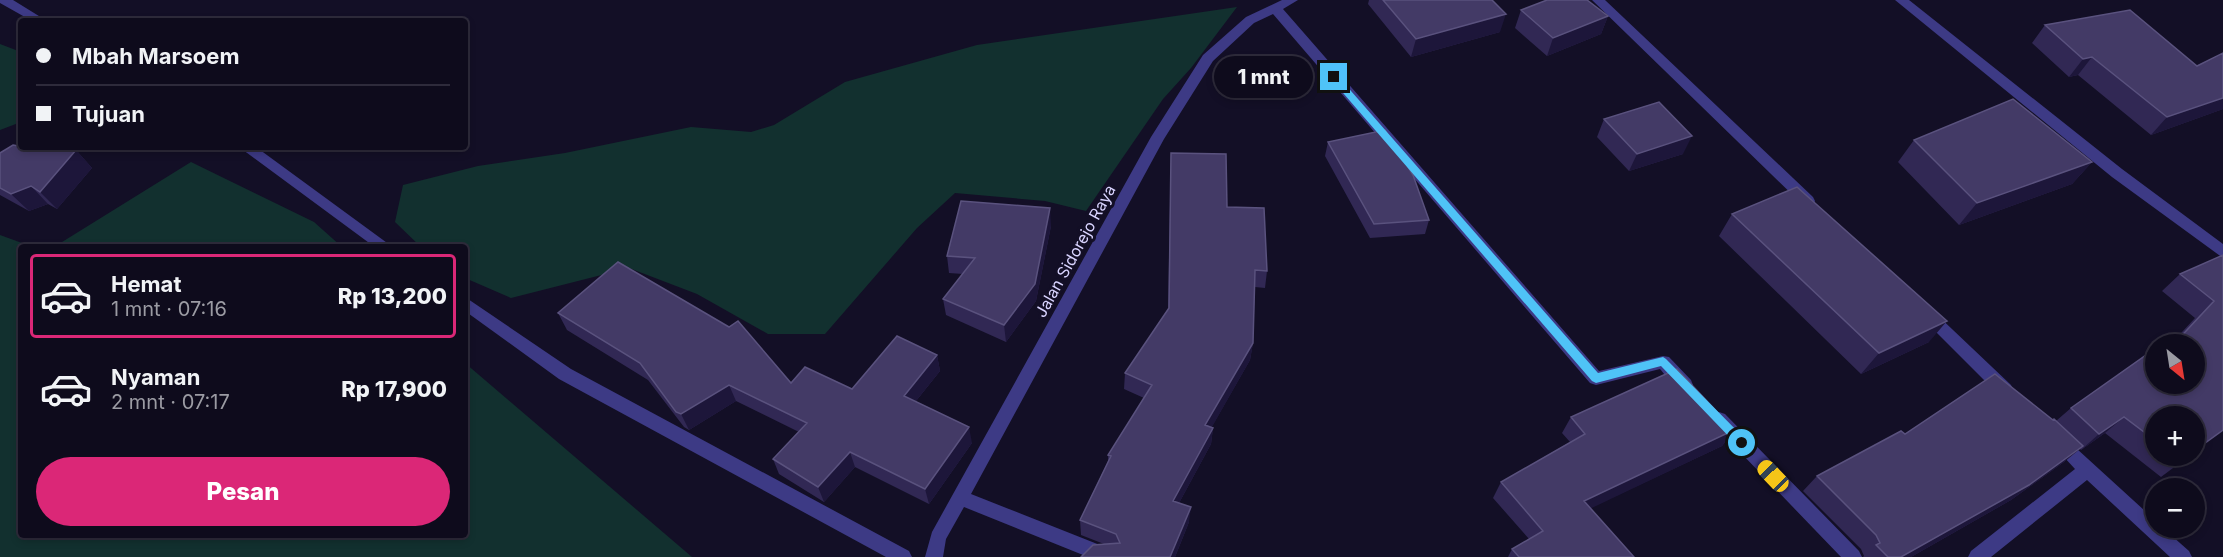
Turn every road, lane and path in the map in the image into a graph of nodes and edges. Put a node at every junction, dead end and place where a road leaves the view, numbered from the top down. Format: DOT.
graph roads {
  1 [pos="4,0"];
  2 [pos="1292,0"];
  3 [pos="1598,0"];
  4 [pos="1901,0"];
  5 [pos="1275,8"];
  6 [pos="35,18"];
  7 [pos="250,150"];
  8 [pos="1821,213"];
  9 [pos="381,244"];
  10 [pos="2223,252"];
  11 [pos="1915,303"];
  12 [pos="468,305"];
  13 [pos="2018,403"];
  14 [pos="2044,428"];
  15 [pos="2087,470"];
  16 [pos="960,498"];
  17 [pos="903,557"];
  18 [pos="934,557"];
  19 [pos="1109,557"];
  20 [pos="1853,557"];
  21 [pos="1977,557"];
  22 [pos="2183,557"];
  1 -- 6 [label="street"];
  2 -- 5 [label="street, Jalan Sidorejo Raya"];
  3 -- 8 [label="street"];
  4 -- 10 [label="street"];
  5 -- 16 [label="street, Jalan Sidorejo Raya"];
  5 -- 20 [label="street"];
  7 -- 9 [label="street"];
  11 -- 13 [label="street"];
  12 -- 17 [label="street"];
  14 -- 15 [label="street"];
  15 -- 21 [label="street"];
  15 -- 22 [label="street"];
  16 -- 18 [label="street, Jalan Sidorejo Raya"];
  16 -- 19 [label="street"];
}
